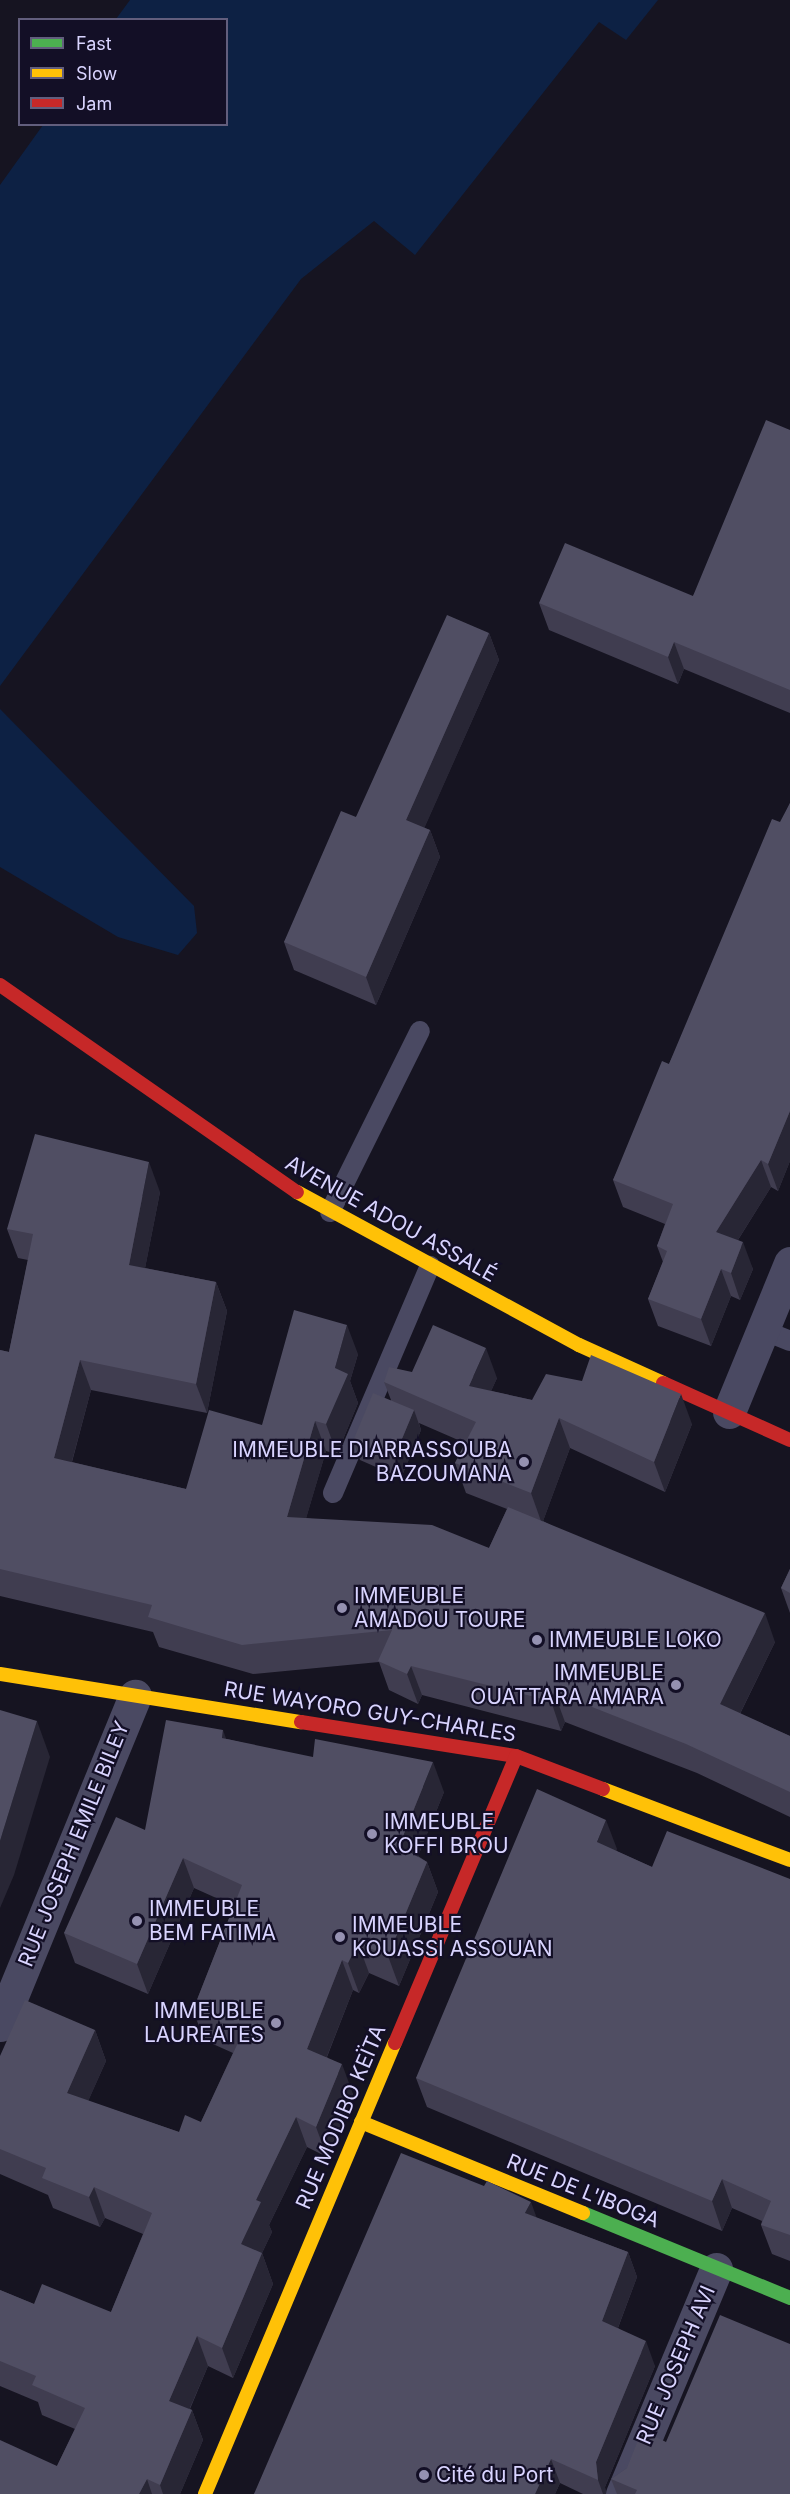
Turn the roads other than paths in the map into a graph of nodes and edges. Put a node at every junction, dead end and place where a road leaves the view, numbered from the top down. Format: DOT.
graph roads {
  1 [pos="0,985"];
  2 [pos="420,1031"];
  3 [pos="330,1212"];
  4 [pos="790,1263"];
  5 [pos="430,1266"];
  6 [pos="776,1335"];
  7 [pos="729,1412"];
  8 [pos="790,1440"];
  9 [pos="333,1493"];
  10 [pos="0,1674"];
  11 [pos="135,1695"];
  12 [pos="516,1756"];
  13 [pos="790,1860"];
  14 [pos="0,2025"];
  15 [pos="361,2122"];
  16 [pos="717,2269"];
  17 [pos="790,2298"];
  18 [pos="205,2494"];
  19 [pos="622,2494"];
  1 -- 3 [label="street, AVENUE ADOU ASSALÉ"];
  2 -- 3 [label="lane"];
  3 -- 5 [label="street, AVENUE ADOU ASSALÉ"];
  4 -- 6 [label="street"];
  5 -- 7 [label="street, AVENUE ADOU ASSALÉ"];
  5 -- 9 [label="lane"];
  6 -- 7 [label="street"];
  7 -- 8 [label="street, AVENUE ADOU ASSALÉ"];
  10 -- 11 [label="street, RUE WAYORO GUY-CHARLES"];
  11 -- 12 [label="street, RUE WAYORO GUY-CHARLES"];
  11 -- 14 [label="street, RUE JOSEPH EMILE BILEY"];
  12 -- 13 [label="street, RUE WAYORO GUY-CHARLES"];
  12 -- 15 [label="street, RUE MODIBO KEÏTA"];
  15 -- 16 [label="street, RUE DE L'IBOGA"];
  15 -- 18 [label="street, RUE MODIBO KEÏTA"];
  16 -- 17 [label="street, RUE DE L'IBOGA"];
  16 -- 19 [label="street, RUE JOSEPH AVI"];
}
